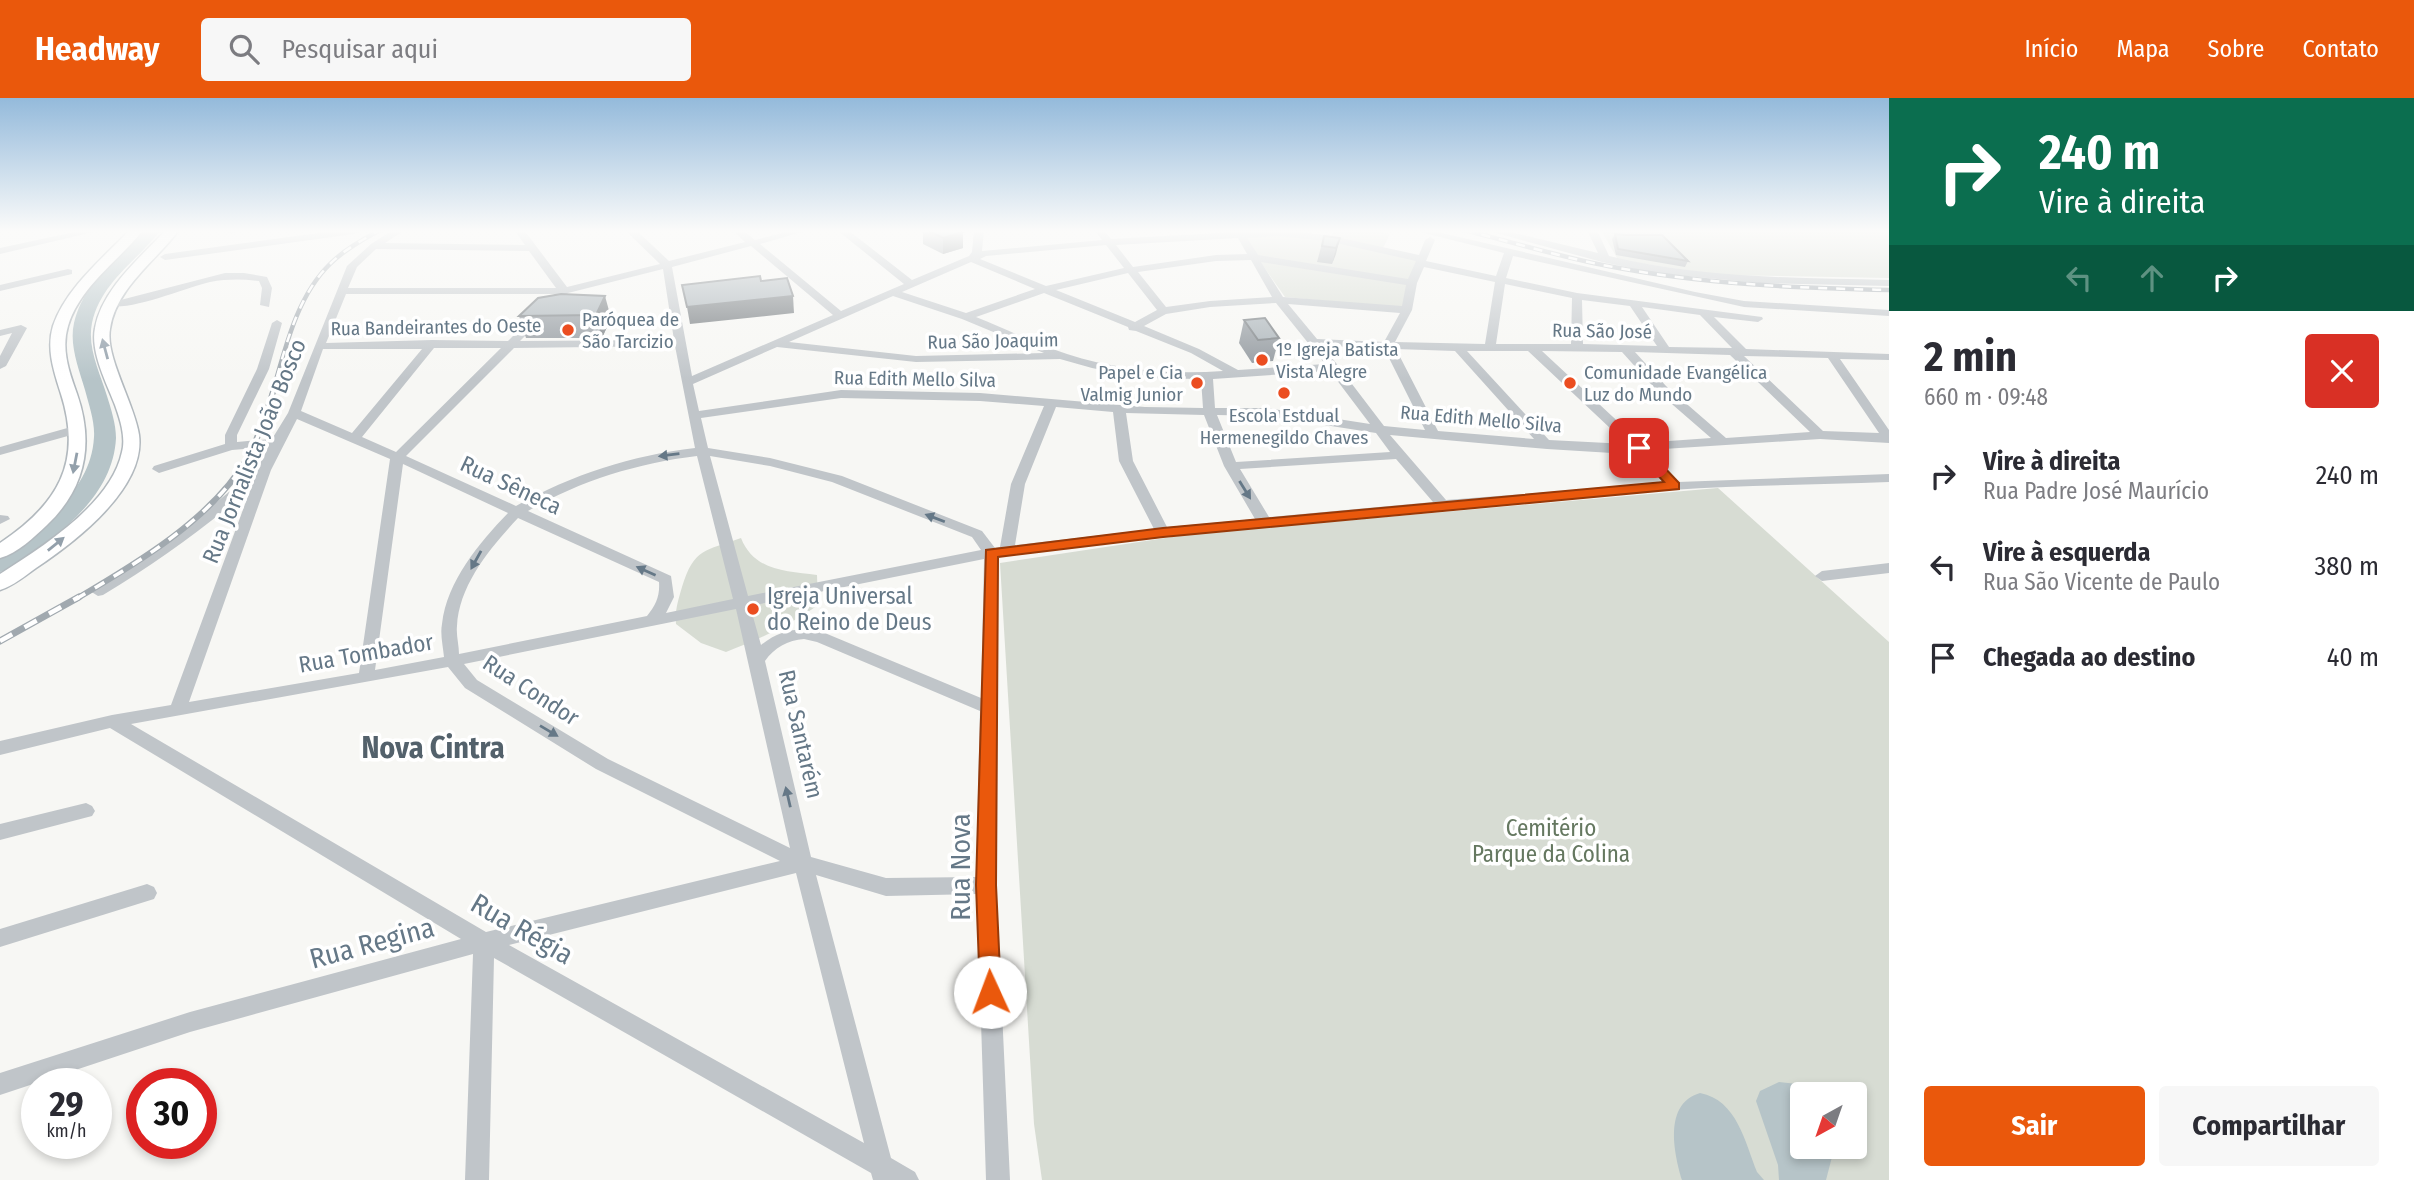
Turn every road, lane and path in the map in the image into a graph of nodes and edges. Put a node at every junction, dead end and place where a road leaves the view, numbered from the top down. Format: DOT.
graph roads {
  1 [pos="32,280"];
  2 [pos="92,280"];
  3 [pos="130,280"];
  4 [pos="210,280"];
  5 [pos="264,280"];
  6 [pos="347,280"];
  7 [pos="556,280"];
  8 [pos="606,280"];
  9 [pos="670,280"];
  10 [pos="798,280"];
  11 [pos="906,280"];
  12 [pos="920,280"];
  13 [pos="1025,280"];
  14 [pos="1083,280"];
  15 [pos="1138,280"];
  16 [pos="1267,280"];
  17 [pos="1397,280"];
  18 [pos="1500,280"];
  19 [pos="1502,280"];
  20 [pos="1625,280"];
  21 [pos="1814,280"];
  22 [pos="1412,283"];
  23 [pos="1889,283"];
  24 [pos="912,285"];
  25 [pos="0,288"];
  26 [pos="1042,290"];
  27 [pos="343,291"];
  28 [pos="564,291"];
  29 [pos="895,294"];
  30 [pos="1577,296"];
  31 [pos="1279,300"];
  32 [pos="110,304"];
  33 [pos="265,304"];
  34 [pos="1634,304"];
  35 [pos="1407,310"];
  36 [pos="1163,311"];
  37 [pos="1889,313"];
  38 [pos="1705,314"];
  39 [pos="841,316"];
  40 [pos="966,317"];
  41 [pos="1758,319"];
  42 [pos="277,323"];
  43 [pos="1133,328"];
  44 [pos="0,333"];
  45 [pos="680,342"];
  46 [pos="1314,342"];
  47 [pos="432,343"];
  48 [pos="509,344"];
  49 [pos="779,344"];
  50 [pos="1388,345"];
  51 [pos="319,346"];
  52 [pos="1577,347"];
  53 [pos="1458,348"];
  54 [pos="1490,348"];
  55 [pos="1531,348"];
  56 [pos="1625,348"];
  57 [pos="1665,349"];
  58 [pos="1737,351"];
  59 [pos="1831,354"];
  60 [pos="1061,356"];
  61 [pos="1889,357"];
  62 [pos="0,366"];
  63 [pos="1333,367"];
  64 [pos="1237,374"];
  65 [pos="1207,376"];
  66 [pos="687,383"];
  67 [pos="1051,404"];
  68 [pos="1119,410"];
  69 [pos="1209,411"];
  70 [pos="294,413"];
  71 [pos="695,415"];
  72 [pos="78,429"];
  73 [pos="1381,429"];
  74 [pos="1433,433"];
  75 [pos="1820,435"];
  76 [pos="1888,437"];
  77 [pos="355,438"];
  78 [pos="1722,441"];
  79 [pos="276,443"];
  80 [pos="1547,445"];
  81 [pos="231,446"];
  82 [pos="1639,448"];
  83 [pos="0,451"];
  84 [pos="702,451"];
  85 [pos="1399,455"];
  86 [pos="397,458"];
  87 [pos="1231,466"];
  88 [pos="159,469"];
  89 [pos="264,470"];
  90 [pos="1888,477"];
  91 [pos="1674,486"];
  92 [pos="1443,505"];
  93 [pos="515,513"];
  94 [pos="1265,523"];
  95 [pos="1163,532"];
  96 [pos="0,552"];
  97 [pos="999,552"];
  98 [pos="1889,568"];
  99 [pos="1822,576"];
  100 [pos="0,583"];
  101 [pos="98,591"];
  102 [pos="740,603"];
  103 [pos="652,621"];
  104 [pos="757,660"];
  105 [pos="452,661"];
  106 [pos="366,678"];
  107 [pos="989,708"];
  108 [pos="178,709"];
  109 [pos="112,721"];
  110 [pos="0,748"];
  111 [pos="86,811"];
  112 [pos="0,832"];
  113 [pos="803,863"];
  114 [pos="986,885"];
  115 [pos="147,893"];
  116 [pos="0,938"];
  117 [pos="484,942"];
  118 [pos="0,1084"];
  119 [pos="883,1173"];
  120 [pos="477,1180"];
  121 [pos="907,1180"];
  122 [pos="998,1180"];
  1 -- 25 [label="street"];
  2 -- 72 [label="main road"];
  3 -- 32 [label="main road"];
  4 -- 32 [label="street"];
  5 -- 33 [label="street"];
  6 -- 27 [label="street, Rua Jornalista João Bosco"];
  7 -- 28 [label="street"];
  8 -- 28 [label="street"];
  9 -- 45 [label="street, Rua Santarém"];
  10 -- 39 [label="street"];
  11 -- 24 [label="street"];
  12 -- 24 [label="street"];
  13 -- 26 [label="street"];
  14 -- 26 [label="street"];
  15 -- 36 [label="street"];
  16 -- 31 [label="street"];
  17 -- 22 [label="street"];
  18 -- 54 [label="street"];
  19 -- 30 [label="street"];
  20 -- 37 [label="street"];
  21 -- 23 [label="street"];
  22 -- 35 [label="street"];
  24 -- 29 [label="street"];
  26 -- 40 [label="street"];
  26 -- 43 [label="street"];
  27 -- 28 [label="street"];
  27 -- 51 [label="street, Rua Jornalista João Bosco"];
  28 -- 48 [label="street"];
  29 -- 39 [label="street"];
  29 -- 40 [label="street"];
  30 -- 34 [label="street"];
  30 -- 52 [label="street"];
  31 -- 35 [label="street"];
  31 -- 36 [label="street"];
  31 -- 46 [label="street"];
  100 -- 32 [label="main road, one-way"];
  34 -- 38 [label="street"];
  34 -- 57 [label="street"];
  35 -- 50 [label="street"];
  36 -- 43 [label="street"];
  38 -- 41 [label="street"];
  38 -- 58 [label="street"];
  39 -- 49 [label="street"];
  40 -- 60 [label="street"];
  42 -- 81 [label="street"];
  43 -- 64 [label="street"];
  44 -- 62 [label="street"];
  45 -- 48 [label="street, Rua Bandeirantes do Oeste"];
  45 -- 66 [label="street, Rua Santarém"];
  46 -- 50 [label="street, Rua São José"];
  46 -- 63 [label="street"];
  47 -- 48 [label="street, Rua Bandeirantes do Oeste"];
  47 -- 51 [label="street, Rua Bandeirantes do Oeste"];
  47 -- 77 [label="street"];
  48 -- 86 [label="street"];
  49 -- 60 [label="street, Rua São Joaquim"];
  49 -- 66 [label="street"];
  50 -- 53 [label="street, Rua São José"];
  50 -- 74 [label="street"];
  51 -- 70 [label="street, Rua Jornalista João Bosco"];
  52 -- 55 [label="street, Rua São José"];
  52 -- 56 [label="street, Rua São José"];
  53 -- 54 [label="street, Rua São José"];
  53 -- 80 [label="street"];
  54 -- 55 [label="street, Rua São José"];
  55 -- 82 [label="street"];
  56 -- 57 [label="street, Rua São José"];
  56 -- 78 [label="street"];
  57 -- 58 [label="street, Rua São José"];
  58 -- 59 [label="street, Rua São José"];
  58 -- 75 [label="street"];
  59 -- 61 [label="street, Rua São José"];
  59 -- 76 [label="street"];
  60 -- 65 [label="street, Rua São Joaquim"];
  63 -- 64 [label="street, Rua São Joaquim"];
  63 -- 73 [label="street"];
  64 -- 65 [label="street, Rua São Joaquim"];
  65 -- 69 [label="street"];
  66 -- 71 [label="street, Rua Santarém"];
  67 -- 68 [label="street, Rua Edith Mello Silva"];
  67 -- 71 [label="street, Rua Edith Mello Silva"];
  67 -- 97 [label="street, Rua Nova"];
  68 -- 69 [label="street, Rua Edith Mello Silva"];
  68 -- 95 [label="street"];
  69 -- 73 [label="street, Rua Edith Mello Silva"];
  69 -- 87 [label="street"];
  70 -- 77 [label="street, Rua Sêneca"];
  70 -- 79 [label="street, Rua Jornalista João Bosco"];
  71 -- 84 [label="street, Rua Santarém"];
  72 -- 83 [label="street"];
  72 -- 96 [label="main road, one-way"];
  73 -- 74 [label="street, Rua Edith Mello Silva"];
  73 -- 85 [label="street"];
  74 -- 80 [label="street, Rua Edith Mello Silva"];
  75 -- 76 [label="street, Rua Edith Mello Silva"];
  75 -- 78 [label="street, Rua Edith Mello Silva"];
  77 -- 86 [label="street, Rua Sêneca"];
  78 -- 82 [label="street, Rua Edith Mello Silva"];
  79 -- 81 [label="street"];
  79 -- 89 [label="street, Rua Jornalista João Bosco"];
  80 -- 82 [label="street, Rua Edith Mello Silva"];
  81 -- 88 [label="street"];
  82 -- 91 [label="street"];
  84 -- 93 [label="street, Rua Condor, one-way"];
  97 -- 84 [label="street, Rua Condor, one-way"];
  84 -- 102 [label="street, Rua Santarém"];
  85 -- 87 [label="street"];
  85 -- 92 [label="street"];
  86 -- 93 [label="street, Rua Sêneca"];
  86 -- 106 [label="street"];
  87 -- 94 [label="street, one-way"];
  89 -- 101 [label="street"];
  89 -- 108 [label="street, Rua Jornalista João Bosco"];
  90 -- 91 [label="street"];
  91 -- 92 [label="street"];
  92 -- 94 [label="street"];
  103 -- 93 [label="street, Rua Sêneca, one-way"];
  93 -- 105 [label="street, Rua Condor, one-way"];
  94 -- 95 [label="street"];
  95 -- 97 [label="street"];
  97 -- 102 [label="street"];
  97 -- 107 [label="street, Rua Nova"];
  98 -- 99 [label="street"];
  102 -- 103 [label="street, Rua Tombador"];
  102 -- 104 [label="street, Rua Santarém"];
  103 -- 105 [label="street, Rua Tombador"];
  104 -- 107 [label="street"];
  113 -- 104 [label="street, Rua Santarém, one-way"];
  105 -- 106 [label="street, Rua Tombador"];
  105 -- 113 [label="street, Rua Condor, one-way"];
  106 -- 108 [label="street, Rua Tombador"];
  107 -- 114 [label="street, Rua Nova"];
  108 -- 109 [label="street, Rua Tombador"];
  109 -- 110 [label="street, Rua Tombador"];
  109 -- 117 [label="street, Rua Régia"];
  111 -- 112 [label="street"];
  113 -- 114 [label="street, Rua Condor"];
  113 -- 117 [label="street, Rua Regina"];
  113 -- 119 [label="street, Rua Santarém"];
  114 -- 122 [label="street, Rua Nova"];
  115 -- 116 [label="street"];
  117 -- 118 [label="street, Rua Regina"];
  117 -- 119 [label="street, Rua Régia"];
  117 -- 120 [label="street"];
  119 -- 121 [label="street, Rua Régia"];
}
